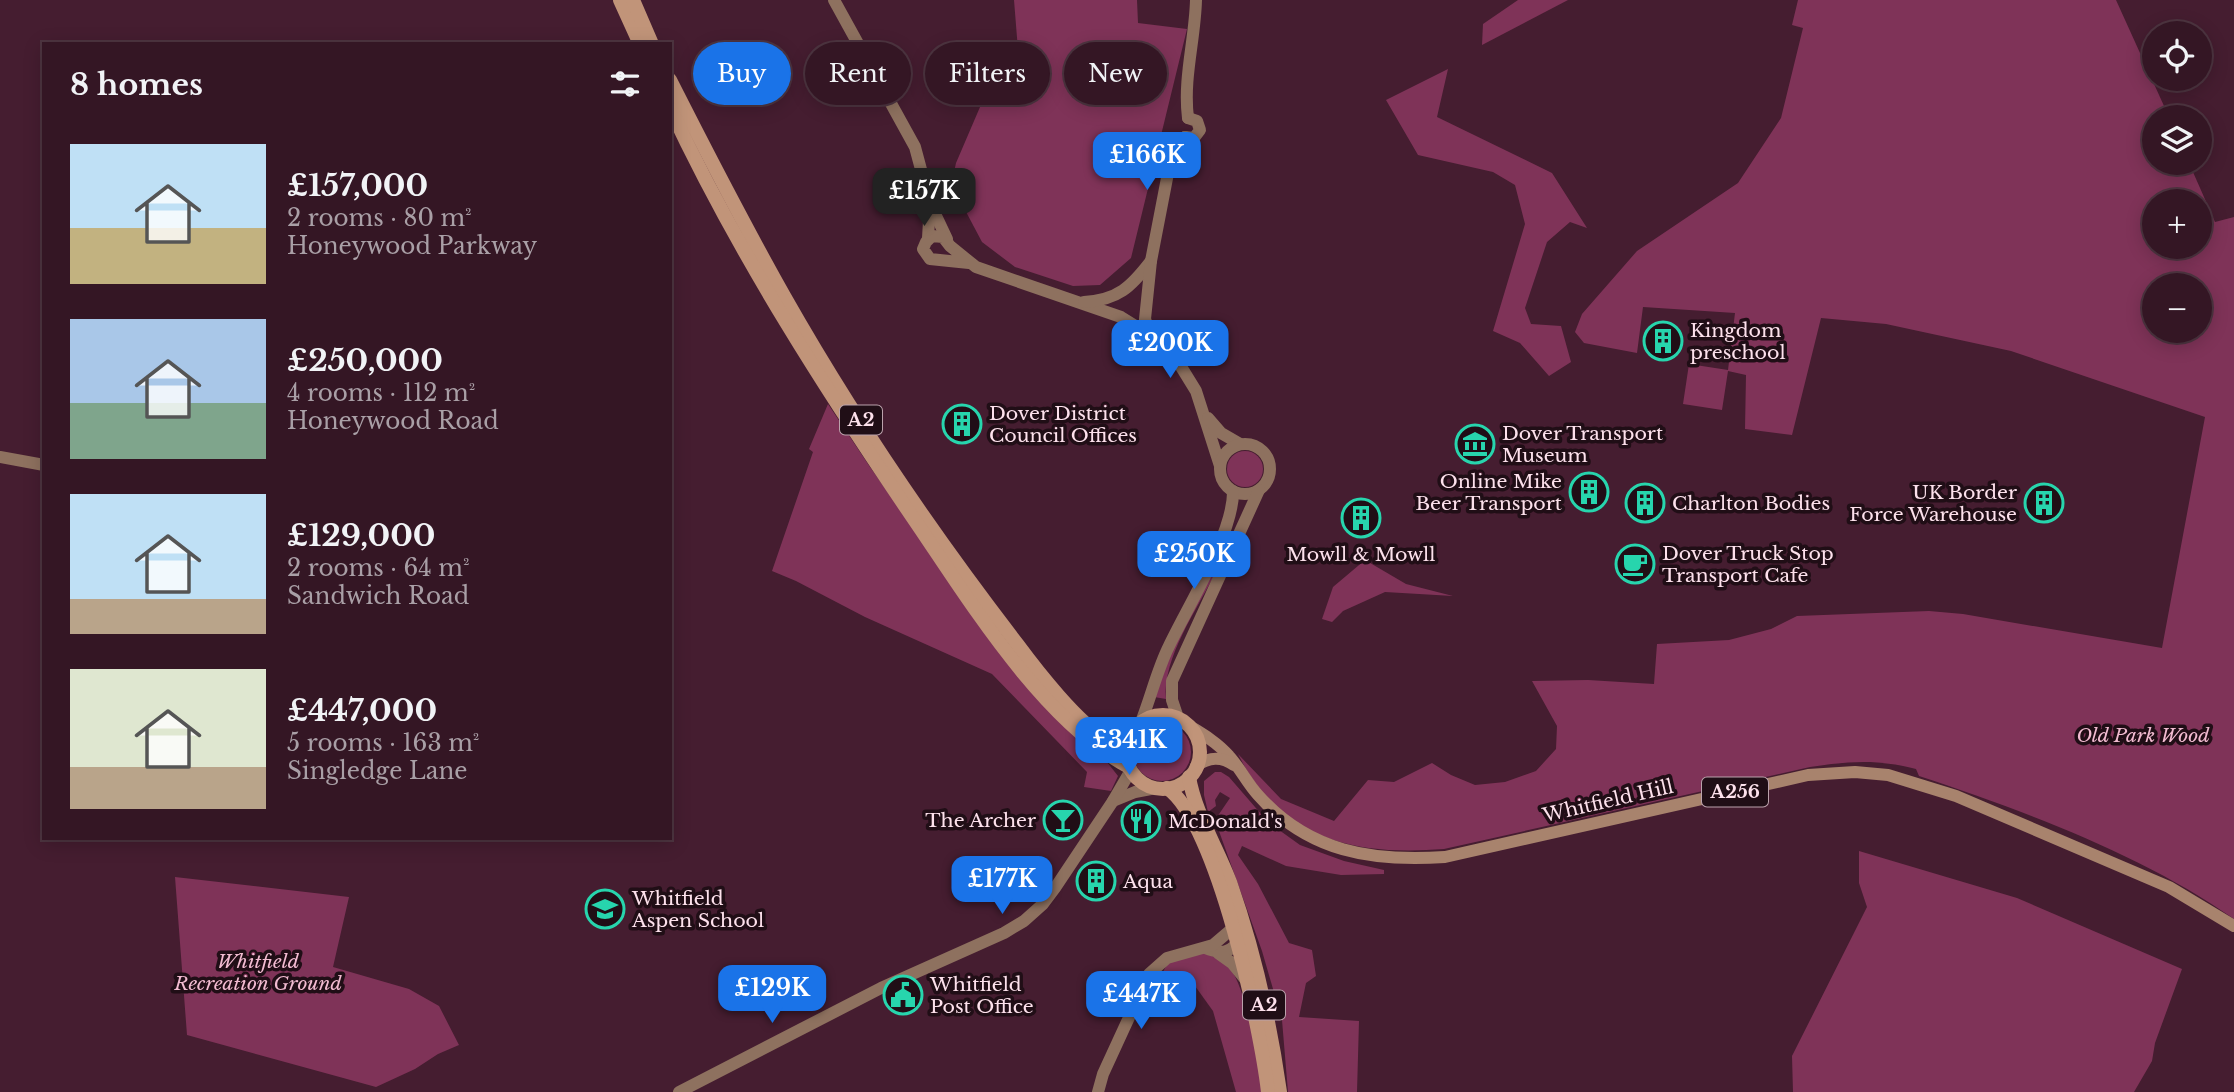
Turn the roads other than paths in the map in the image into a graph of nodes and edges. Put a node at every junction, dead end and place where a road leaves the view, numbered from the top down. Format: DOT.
graph roads {
  1 [pos="620,0"];
  2 [pos="633,0"];
  3 [pos="834,0"];
  4 [pos="1196,0"];
  5 [pos="639,42"];
  6 [pos="651,42"];
  7 [pos="672,84"];
  8 [pos="672,112"];
  9 [pos="930,203"];
  10 [pos="928,239"];
  11 [pos="948,243"];
  12 [pos="945,259"];
  13 [pos="1151,261"];
  14 [pos="969,263"];
  15 [pos="1080,302"];
  16 [pos="1150,335"];
  17 [pos="1205,414"];
  18 [pos="1240,444"];
  19 [pos="0,457"];
  20 [pos="42,466"];
  21 [pos="1220,466"];
  22 [pos="1259,490"];
  23 [pos="1233,491"];
  24 [pos="1182,721"];
  25 [pos="1140,722"];
  26 [pos="1130,734"];
  27 [pos="1097,739"];
  28 [pos="1130,768"];
  29 [pos="1193,771"];
  30 [pos="1239,771"];
  31 [pos="1161,788"];
  32 [pos="1113,801"];
  33 [pos="1238,924"];
  34 [pos="2234,926"];
  35 [pos="1237,943"];
  36 [pos="1212,950"];
  37 [pos="1248,982"];
  38 [pos="679,1092"];
  39 [pos="1098,1092"];
  40 [pos="1268,1092"];
  41 [pos="1280,1092"];
  1 -- 5 [label="highway"];
  2 -- 6 [label="highway"];
  3 -- 9 [label="street"];
  4 -- 13 [label="street"];
  7 -- 27 [label="highway, A2"];
  8 -- 27 [label="highway, A2"];
  9 -- 10 [label="street"];
  9 -- 11 [label="street"];
  10 -- 11 [label="street"];
  10 -- 12 [label="street"];
  11 -- 12 [label="street"];
  11 -- 14 [label="street"];
  12 -- 14 [label="street"];
  13 -- 15 [label="street"];
  13 -- 16 [label="street"];
  14 -- 15 [label="street"];
  15 -- 16 [label="street"];
  16 -- 17 [label="street"];
  17 -- 18 [label="street"];
  17 -- 21 [label="street"];
  18 -- 21 [label="street"];
  18 -- 22 [label="street"];
  19 -- 20 [label="street"];
  21 -- 23 [label="street"];
  22 -- 23 [label="street"];
  22 -- 24 [label="street"];
  23 -- 25 [label="street"];
  24 -- 25 [label="highway"];
  24 -- 29 [label="highway"];
  24 -- 30 [label="main road, Whitfield Hill / A256"];
  25 -- 26 [label="highway"];
  26 -- 27 [label="highway"];
  26 -- 28 [label="highway"];
  27 -- 28 [label="highway, A2"];
  28 -- 31 [label="highway"];
  28 -- 32 [label="street"];
  29 -- 30 [label="main road, Whitfield Hill / A256"];
  29 -- 31 [label="highway"];
  29 -- 33 [label="highway, A2"];
  30 -- 34 [label="main road, Whitfield Hill / A256"];
  31 -- 32 [label="street"];
  31 -- 33 [label="highway, A2"];
  32 -- 38 [label="street"];
  33 -- 35 [label="highway, A2"];
  33 -- 36 [label="street"];
  33 -- 41 [label="highway, A2"];
  35 -- 36 [label="street"];
  35 -- 37 [label="highway, A2"];
  36 -- 37 [label="street"];
  36 -- 39 [label="street"];
  37 -- 40 [label="highway, A2"];
}
